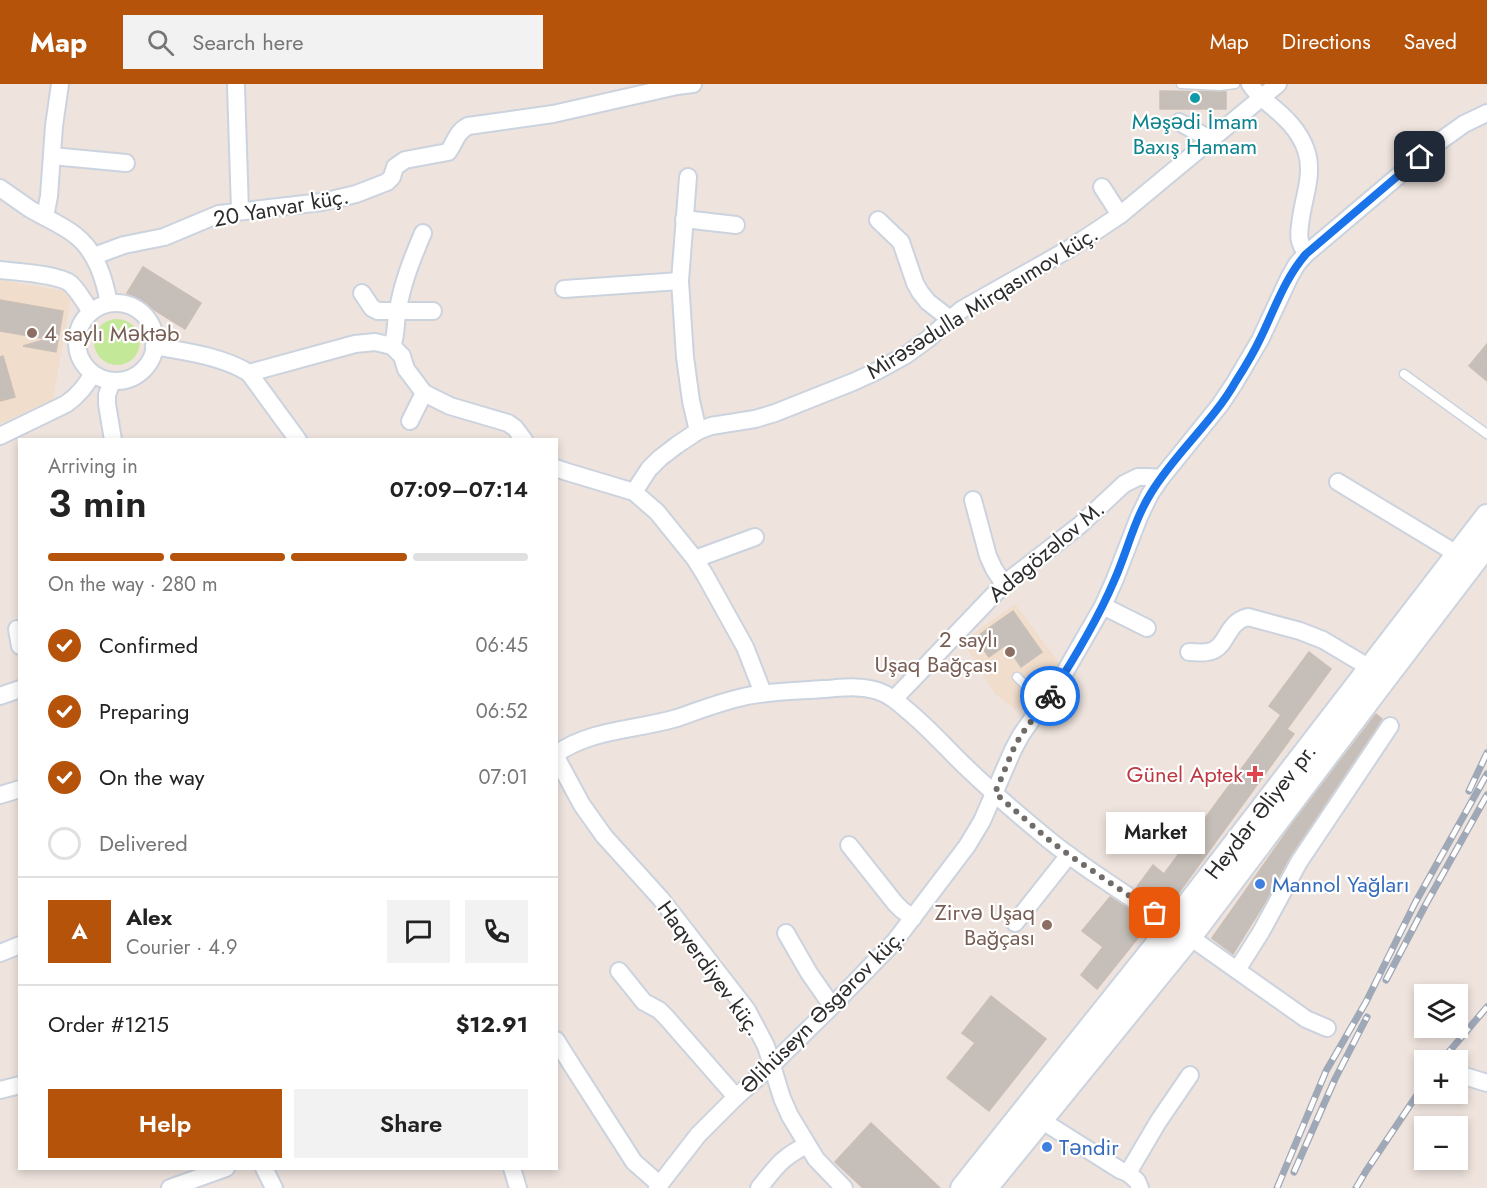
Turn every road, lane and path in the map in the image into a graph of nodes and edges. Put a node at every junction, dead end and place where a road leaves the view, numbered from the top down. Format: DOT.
graph roads {
  1 [pos="60,84"];
  2 [pos="693,84"];
  3 [pos="1181,84"];
  4 [pos="1235,84"];
  5 [pos="1250,84"];
  6 [pos="1278,84"];
  7 [pos="236,86"];
  8 [pos="1262,97"];
  9 [pos="1487,113"];
  10 [pos="1179,122"];
  11 [pos="1210,139"];
  12 [pos="52,156"];
  13 [pos="126,163"];
  14 [pos="688,177"];
  15 [pos="1102,187"];
  16 [pos="0,188"];
  17 [pos="240,211"];
  18 [pos="1120,215"];
  19 [pos="45,217"];
  20 [pos="684,219"];
  21 [pos="878,220"];
  22 [pos="735,225"];
  23 [pos="423,233"];
  24 [pos="1306,254"];
  25 [pos="93,256"];
  26 [pos="0,270"];
  27 [pos="680,281"];
  28 [pos="564,289"];
  29 [pos="362,294"];
  30 [pos="109,303"];
  31 [pos="433,311"];
  32 [pos="91,312"];
  33 [pos="397,312"];
  34 [pos="950,319"];
  35 [pos="154,346"];
  36 [pos="392,346"];
  37 [pos="249,373"];
  38 [pos="93,374"];
  39 [pos="1404,374"];
  40 [pos="112,381"];
  41 [pos="424,393"];
  42 [pos="411,421"];
  43 [pos="698,431"];
  44 [pos="1487,434"];
  45 [pos="0,436"];
  46 [pos="114,438"];
  47 [pos="297,438"];
  48 [pos="523,438"];
  49 [pos="558,469"];
  50 [pos="1161,478"];
  51 [pos="1338,482"];
  52 [pos="634,492"];
  53 [pos="974,500"];
  54 [pos="1487,516"];
  55 [pos="755,537"];
  56 [pos="1487,545"];
  57 [pos="1457,554"];
  58 [pos="695,559"];
  59 [pos="1004,584"];
  60 [pos="1103,606"];
  61 [pos="1147,628"];
  62 [pos="17,629"];
  63 [pos="18,635"];
  64 [pos="1189,652"];
  65 [pos="1370,668"];
  66 [pos="1017,677"];
  67 [pos="18,690"];
  68 [pos="763,693"];
  69 [pos="0,696"];
  70 [pos="894,699"];
  71 [pos="1044,704"];
  72 [pos="1390,726"];
  73 [pos="558,754"];
  74 [pos="558,760"];
  75 [pos="18,790"];
  76 [pos="995,793"];
  77 [pos="0,795"];
  78 [pos="849,845"];
  79 [pos="1069,855"];
  80 [pos="913,918"];
  81 [pos="1016,923"];
  82 [pos="1181,931"];
  83 [pos="786,933"];
  84 [pos="18,946"];
  85 [pos="0,953"];
  86 [pos="1237,970"];
  87 [pos="619,971"];
  88 [pos="832,1006"];
  89 [pos="1327,1028"];
  90 [pos="558,1043"];
  91 [pos="772,1064"];
  92 [pos="1190,1075"];
  93 [pos="1468,1077"];
  94 [pos="1487,1083"];
  95 [pos="18,1086"];
  96 [pos="0,1090"];
  97 [pos="736,1096"];
  98 [pos="1041,1120"];
  99 [pos="807,1145"];
  100 [pos="220,1170"];
  101 [pos="265,1170"];
  102 [pos="514,1170"];
  103 [pos="1128,1173"];
  104 [pos="658,1186"];
  105 [pos="170,1188"];
  106 [pos="274,1188"];
  107 [pos="518,1188"];
  108 [pos="759,1188"];
  109 [pos="844,1188"];
  110 [pos="962,1188"];
  111 [pos="986,1188"];
  112 [pos="1140,1188"];
  1 -- 12 [label="street"];
  2 -- 17 [label="street, 20 Yanvar küç."];
  3 -- 4 [label="lane"];
  5 -- 8 [label="street"];
  6 -- 8 [label="street, Mirəsədulla Mirqasımov küç."];
  7 -- 17 [label="street"];
  8 -- 11 [label="street, Mirəsədulla Mirqasımov küç."];
  8 -- 24 [label="street"];
  9 -- 24 [label="street, Əlihüseyn Əsgərov küç."];
  10 -- 11 [label="street"];
  11 -- 18 [label="street, Mirəsədulla Mirqasımov küç."];
  12 -- 13 [label="street"];
  12 -- 19 [label="street"];
  14 -- 20 [label="street"];
  15 -- 18 [label="street"];
  16 -- 19 [label="street"];
  17 -- 25 [label="street, 20 Yanvar küç."];
  18 -- 34 [label="street, Mirəsədulla Mirqasımov küç."];
  19 -- 25 [label="street"];
  20 -- 22 [label="street"];
  20 -- 27 [label="street"];
  21 -- 34 [label="street"];
  23 -- 33 [label="street"];
  24 -- 50 [label="street, Əlihüseyn Əsgərov küç."];
  25 -- 30 [label="street"];
  26 -- 32 [label="street"];
  27 -- 28 [label="street"];
  27 -- 43 [label="street"];
  29 -- 33 [label="street"];
  30 -- 32 [label="street"];
  30 -- 35 [label="street"];
  31 -- 33 [label="street"];
  32 -- 38 [label="street"];
  33 -- 36 [label="street"];
  34 -- 43 [label="street, Mirəsədulla Mirqasımov küç."];
  35 -- 37 [label="street"];
  35 -- 40 [label="street"];
  36 -- 37 [label="street"];
  36 -- 41 [label="street"];
  37 -- 47 [label="street"];
  38 -- 40 [label="street"];
  38 -- 45 [label="street"];
  39 -- 44 [label="lane"];
  40 -- 46 [label="street"];
  41 -- 42 [label="street"];
  41 -- 48 [label="street"];
  43 -- 52 [label="street, Mirəsədulla Mirqasımov küç."];
  49 -- 52 [label="street"];
  50 -- 59 [label="street, Adəgözəlov M."];
  50 -- 60 [label="street, Əlihüseyn Əsgərov küç."];
  51 -- 57 [label="street"];
  52 -- 58 [label="street"];
  53 -- 59 [label="street"];
  54 -- 57 [label="main road, Heydər Əliyev pr."];
  55 -- 58 [label="street"];
  56 -- 82 [label="main road, Heydər Əliyev pr."];
  57 -- 65 [label="main road, Heydər Əliyev pr."];
  58 -- 68 [label="street"];
  59 -- 70 [label="street, Adəgözəlov M."];
  60 -- 61 [label="street"];
  60 -- 71 [label="street, Əlihüseyn Əsgərov küç."];
  62 -- 63 [label="street"];
  64 -- 65 [label="street"];
  65 -- 82 [label="main road, Heydər Əliyev pr."];
  66 -- 71 [label="lane"];
  67 -- 69 [label="street"];
  68 -- 70 [label="street"];
  68 -- 73 [label="street"];
  70 -- 76 [label="street"];
  71 -- 76 [label="street, Əlihüseyn Əsgərov küç."];
  72 -- 86 [label="street"];
  74 -- 91 [label="street, Haqverdiyev küç."];
  75 -- 77 [label="street"];
  76 -- 79 [label="street"];
  76 -- 80 [label="street, Əlihüseyn Əsgərov küç."];
  78 -- 80 [label="street"];
  79 -- 81 [label="street"];
  79 -- 82 [label="street"];
  80 -- 88 [label="street, Əlihüseyn Əsgərov küç."];
  82 -- 86 [label="street"];
  82 -- 98 [label="main road, Heydər Əliyev pr."];
  82 -- 110 [label="main road, Heydər Əliyev pr."];
  83 -- 88 [label="street"];
  84 -- 85 [label="street"];
  86 -- 89 [label="street"];
  87 -- 97 [label="street"];
  88 -- 91 [label="street, Əlihüseyn Əsgərov küç."];
  90 -- 104 [label="street"];
  91 -- 97 [label="street, Əlihüseyn Əsgərov küç."];
  91 -- 99 [label="street, Haqverdiyev küç."];
  92 -- 103 [label="street"];
  93 -- 94 [label="street"];
  95 -- 96 [label="street"];
  97 -- 104 [label="street, Əlihüseyn Əsgərov küç."];
  98 -- 103 [label="street"];
  98 -- 111 [label="main road, Heydər Əliyev pr."];
  99 -- 108 [label="street"];
  99 -- 109 [label="street, Haqverdiyev küç."];
  100 -- 105 [label="street"];
  101 -- 106 [label="street"];
  102 -- 107 [label="street"];
  103 -- 112 [label="street"];
}
